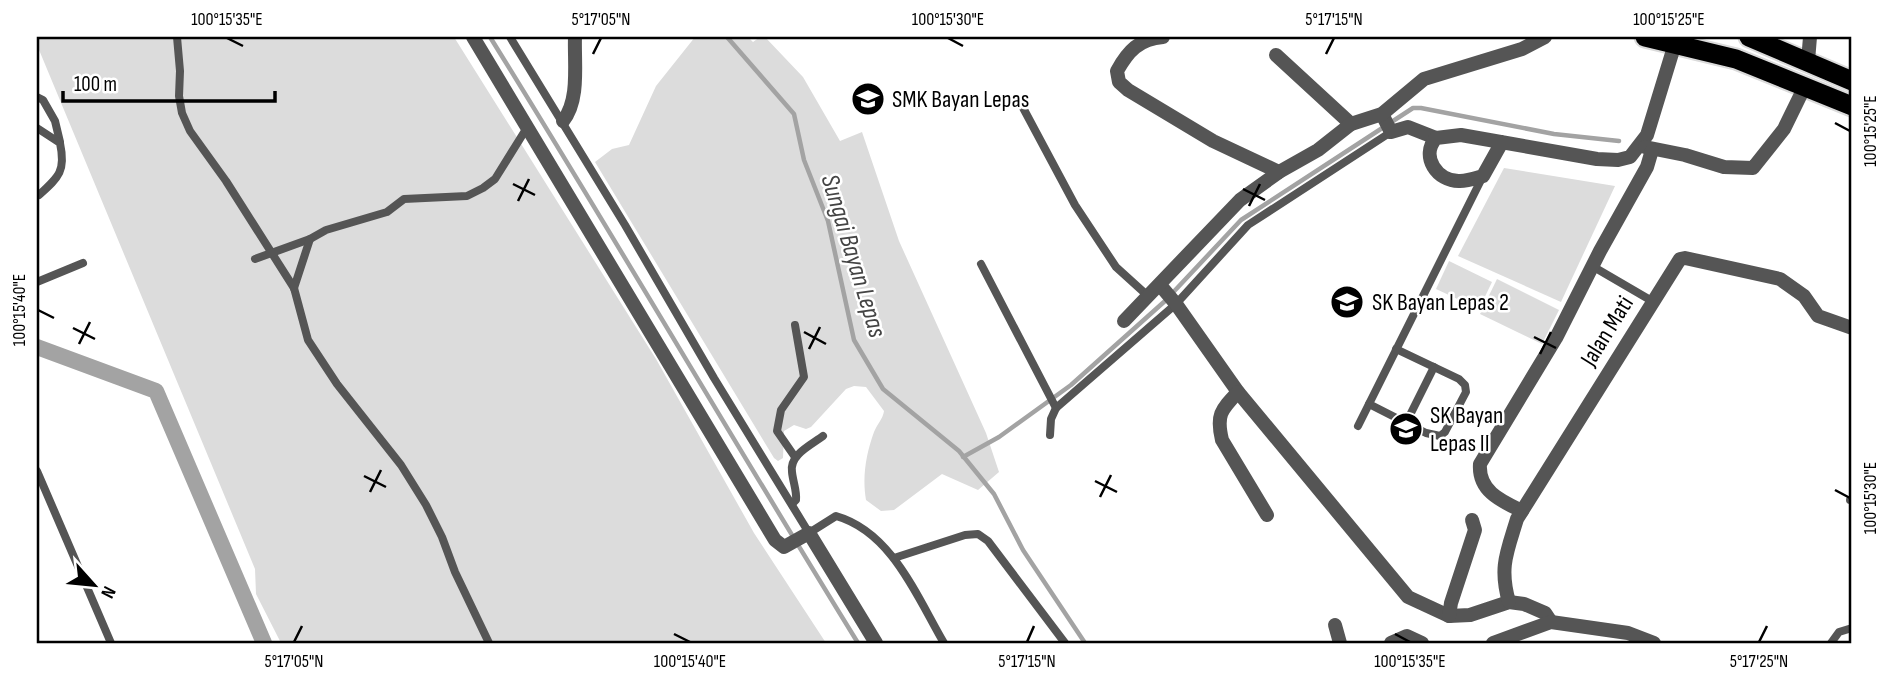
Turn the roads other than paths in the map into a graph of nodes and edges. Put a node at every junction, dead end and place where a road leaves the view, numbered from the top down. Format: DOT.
graph roads {
  1 [pos="177,37"];
  2 [pos="473,37"];
  3 [pos="510,37"];
  4 [pos="575,37"];
  5 [pos="1163,37"];
  6 [pos="1545,37"];
  7 [pos="1645,37"];
  8 [pos="1749,37"];
  9 [pos="1810,37"];
  10 [pos="1676,40"];
  11 [pos="1276,55"];
  12 [pos="1808,61"];
  13 [pos="1852,81"];
  14 [pos="1805,86"];
  15 [pos="37,97"];
  16 [pos="1021,104"];
  17 [pos="1852,106"];
  18 [pos="563,121"];
  19 [pos="1386,123"];
  20 [pos="1351,124"];
  21 [pos="528,126"];
  22 [pos="37,128"];
  23 [pos="1436,138"];
  24 [pos="1502,142"];
  25 [pos="61,143"];
  26 [pos="1646,148"];
  27 [pos="1279,172"];
  28 [pos="1483,176"];
  29 [pos="39,195"];
  30 [pos="310,239"];
  31 [pos="273,253"];
  32 [pos="255,259"];
  33 [pos="82,263"];
  34 [pos="981,264"];
  35 [pos="1592,267"];
  36 [pos="37,282"];
  37 [pos="294,288"];
  38 [pos="1168,295"];
  39 [pos="1148,296"];
  40 [pos="1652,301"];
  41 [pos="1124,321"];
  42 [pos="795,325"];
  43 [pos="1852,328"];
  44 [pos="1396,349"];
  45 [pos="1434,367"];
  46 [pos="1238,393"];
  47 [pos="1054,404"];
  48 [pos="1369,404"];
  49 [pos="1406,423"];
  50 [pos="1358,426"];
  51 [pos="1050,435"];
  52 [pos="823,436"];
  53 [pos="795,457"];
  54 [pos="37,471"];
  55 [pos="792,504"];
  56 [pos="1522,511"];
  57 [pos="1267,515"];
  58 [pos="1472,520"];
  59 [pos="807,534"];
  60 [pos="894,558"];
  61 [pos="1509,602"];
  62 [pos="1450,616"];
  63 [pos="1551,622"];
  64 [pos="1335,625"];
  65 [pos="1852,628"];
  66 [pos="111,643"];
  67 [pos="489,643"];
  68 [pos="876,643"];
  69 [pos="944,643"];
  70 [pos="1062,643"];
  71 [pos="1340,643"];
  72 [pos="1391,643"];
  73 [pos="1422,643"];
  74 [pos="1493,643"];
  75 [pos="1654,643"];
  76 [pos="1831,643"];
  1 -- 31 [label="lane"];
  2 -- 21 [label="street"];
  3 -- 18 [label="lane"];
  4 -- 18 [label="street"];
  5 -- 27 [label="street"];
  6 -- 19 [label="street"];
  7 -- 10 [label="highway"];
  8 -- 12 [label="highway"];
  9 -- 12 [label="street"];
  10 -- 14 [label="highway"];
  10 -- 26 [label="street"];
  11 -- 20 [label="street"];
  12 -- 13 [label="highway"];
  14 -- 17 [label="highway"];
  14 -- 26 [label="street"];
  15 -- 25 [label="lane"];
  16 -- 39 [label="lane"];
  18 -- 55 [label="lane"];
  19 -- 20 [label="street"];
  19 -- 23 [label="street"];
  19 -- 38 [label="lane"];
  20 -- 27 [label="street"];
  21 -- 30 [label="lane"];
  21 -- 59 [label="street"];
  22 -- 25 [label="lane"];
  23 -- 24 [label="street"];
  23 -- 28 [label="street"];
  24 -- 26 [label="street"];
  24 -- 28 [label="street"];
  25 -- 29 [label="lane"];
  26 -- 35 [label="street"];
  27 -- 38 [label="street"];
  28 -- 44 [label="lane"];
  30 -- 31 [label="lane"];
  30 -- 37 [label="lane"];
  31 -- 32 [label="lane"];
  31 -- 37 [label="lane"];
  33 -- 36 [label="lane"];
  34 -- 47 [label="lane"];
  35 -- 40 [label="lane"];
  35 -- 56 [label="street"];
  37 -- 67 [label="lane"];
  38 -- 39 [label="street"];
  38 -- 46 [label="street"];
  38 -- 47 [label="lane"];
  39 -- 41 [label="street"];
  40 -- 43 [label="street, Jalan Mati"];
  40 -- 56 [label="street, Jalan Mati"];
  42 -- 53 [label="lane"];
  44 -- 45 [label="lane"];
  44 -- 48 [label="lane"];
  45 -- 49 [label="lane"];
  45 -- 49 [label="lane"];
  46 -- 57 [label="street"];
  46 -- 62 [label="street"];
  47 -- 51 [label="lane"];
  48 -- 49 [label="lane"];
  48 -- 50 [label="lane"];
  52 -- 53 [label="lane"];
  53 -- 55 [label="lane"];
  54 -- 66 [label="lane"];
  55 -- 59 [label="lane"];
  56 -- 61 [label="street, Jalan Mati"];
  58 -- 62 [label="street"];
  59 -- 60 [label="lane"];
  59 -- 68 [label="street"];
  60 -- 69 [label="lane"];
  60 -- 70 [label="lane"];
  61 -- 62 [label="street"];
  61 -- 63 [label="street"];
  63 -- 74 [label="street"];
  63 -- 75 [label="street"];
  64 -- 71 [label="street"];
  65 -- 76 [label="lane"];
  72 -- 73 [label="street"];
}
